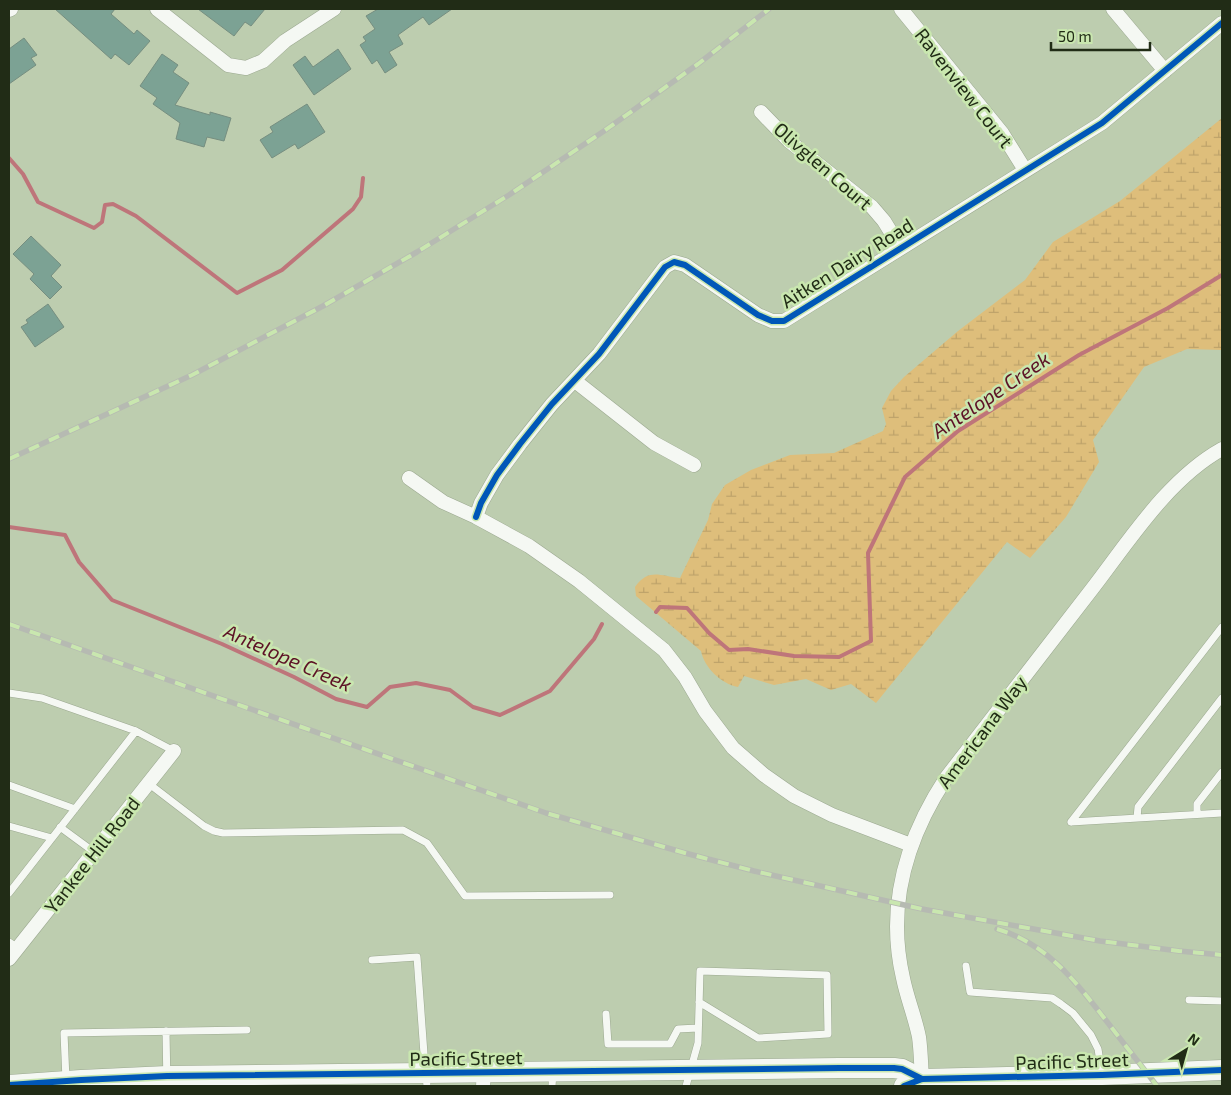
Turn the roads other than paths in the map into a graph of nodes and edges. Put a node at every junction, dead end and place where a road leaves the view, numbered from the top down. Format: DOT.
graph roads {
  1 [pos="157,9"];
  2 [pos="334,9"];
  3 [pos="901,9"];
  4 [pos="1113,9"];
  5 [pos="1222,23"];
  6 [pos="1165,71"];
  7 [pos="761,112"];
  8 [pos="1025,170"];
  9 [pos="900,247"];
  10 [pos="575,381"];
  11 [pos="1222,449"];
  12 [pos="694,465"];
  13 [pos="409,478"];
  14 [pos="476,517"];
  15 [pos="1222,626"];
  16 [pos="9,693"];
  17 [pos="1222,698"];
  18 [pos="136,731"];
  19 [pos="174,751"];
  20 [pos="1222,772"];
  21 [pos="148,783"];
  22 [pos="9,786"];
  23 [pos="75,808"];
  24 [pos="1222,813"];
  25 [pos="1197,814"];
  26 [pos="1137,818"];
  27 [pos="9,826"];
  28 [pos="60,827"];
  29 [pos="52,838"];
  30 [pos="911,845"];
  31 [pos="94,852"];
  32 [pos="9,893"];
  33 [pos="610,895"];
  34 [pos="14,945"];
  35 [pos="9,959"];
  36 [pos="372,960"];
  37 [pos="966,966"];
  38 [pos="1189,1000"];
  39 [pos="699,1002"];
  40 [pos="1222,1002"];
  41 [pos="606,1014"];
  42 [pos="698,1028"];
  43 [pos="247,1030"];
  44 [pos="166,1031"];
  45 [pos="1222,1070"];
  46 [pos="1102,1075"];
  47 [pos="689,1078"];
  48 [pos="484,1079"];
  49 [pos="553,1079"];
  50 [pos="427,1080"];
  51 [pos="66,1081"];
  52 [pos="167,1081"];
  53 [pos="273,1081"];
  54 [pos="1063,1081"];
  55 [pos="913,1083"];
  56 [pos="9,1085"];
  1 -- 2 [label="street"];
  3 -- 8 [label="street, Ravenview Court"];
  4 -- 6 [label="street"];
  5 -- 6 [label="street, Aitken Dairy Road"];
  6 -- 8 [label="street, Aitken Dairy Road"];
  7 -- 9 [label="street, Olivglen Court"];
  8 -- 9 [label="street, Aitken Dairy Road"];
  9 -- 10 [label="street, Aitken Dairy Road"];
  10 -- 12 [label="street"];
  10 -- 14 [label="street, Aitken Dairy Road"];
  11 -- 30 [label="street, Americana Way"];
  13 -- 14 [label="street"];
  14 -- 30 [label="street"];
  15 -- 26 [label="lane"];
  16 -- 18 [label="lane"];
  17 -- 26 [label="lane"];
  18 -- 19 [label="lane"];
  18 -- 23 [label="lane"];
  19 -- 21 [label="street, Yankee Hill Road"];
  20 -- 25 [label="lane"];
  21 -- 31 [label="street, Yankee Hill Road"];
  21 -- 33 [label="lane"];
  22 -- 23 [label="lane"];
  23 -- 28 [label="lane"];
  24 -- 25 [label="lane"];
  25 -- 26 [label="lane"];
  27 -- 29 [label="lane"];
  28 -- 29 [label="lane"];
  28 -- 31 [label="lane"];
  29 -- 32 [label="lane"];
  30 -- 55 [label="street, Americana Way"];
  31 -- 34 [label="street, Yankee Hill Road"];
  34 -- 35 [label="street, Yankee Hill Road"];
  36 -- 50 [label="lane"];
  37 -- 46 [label="lane"];
  38 -- 40 [label="lane"];
  39 -- 39 [label="lane"];
  39 -- 42 [label="lane"];
  41 -- 42 [label="lane"];
  42 -- 47 [label="lane"];
  43 -- 44 [label="lane"];
  44 -- 51 [label="lane"];
  44 -- 52 [label="lane"];
  45 -- 46 [label="main road, Pacific Street"];
  46 -- 54 [label="main road, Pacific Street"];
  47 -- 49 [label="main road, Pacific Street"];
  47 -- 55 [label="main road, Pacific Street"];
  48 -- 49 [label="main road, Pacific Street"];
  48 -- 50 [label="main road, Pacific Street"];
  50 -- 53 [label="main road, Pacific Street"];
  51 -- 52 [label="main road, Pacific Street"];
  51 -- 56 [label="main road, Pacific Street"];
  52 -- 53 [label="main road, Pacific Street"];
  54 -- 55 [label="main road, Pacific Street"];
}
